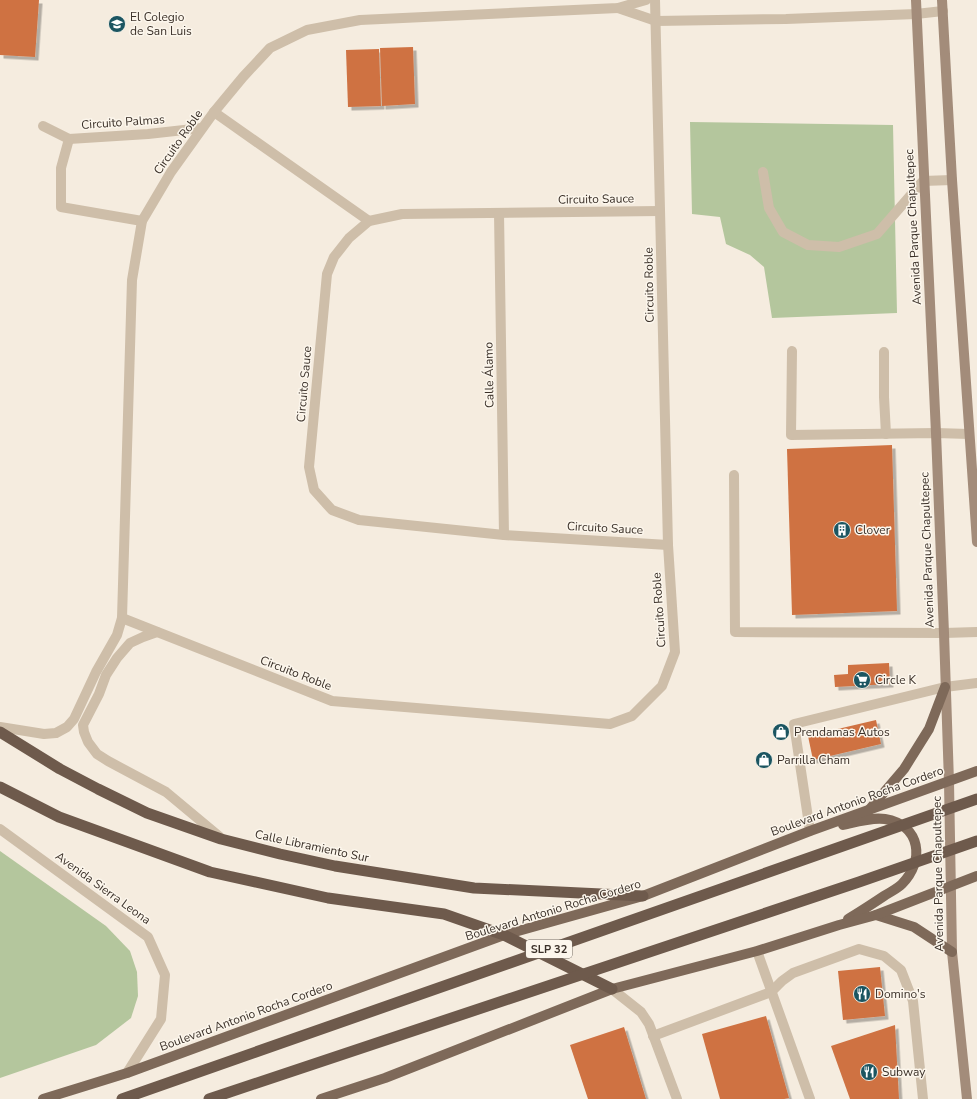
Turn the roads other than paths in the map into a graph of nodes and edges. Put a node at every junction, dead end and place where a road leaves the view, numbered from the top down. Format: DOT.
graph roads {
  1 [pos="646,0"];
  2 [pos="655,0"];
  3 [pos="916,0"];
  4 [pos="942,0"];
  5 [pos="618,8"];
  6 [pos="943,11"];
  7 [pos="916,14"];
  8 [pos="656,21"];
  9 [pos="214,112"];
  10 [pos="43,126"];
  11 [pos="202,128"];
  12 [pos="69,139"];
  13 [pos="763,172"];
  14 [pos="952,180"];
  15 [pos="924,181"];
  16 [pos="660,211"];
  17 [pos="499,214"];
  18 [pos="369,221"];
  19 [pos="142,222"];
  20 [pos="792,351"];
  21 [pos="884,352"];
  22 [pos="936,433"];
  23 [pos="886,434"];
  24 [pos="969,434"];
  25 [pos="734,475"];
  26 [pos="504,535"];
  27 [pos="977,542"];
  28 [pos="668,545"];
  29 [pos="122,618"];
  30 [pos="157,632"];
  31 [pos="977,632"];
  32 [pos="944,633"];
  33 [pos="977,683"];
  34 [pos="945,687"];
  35 [pos="74,719"];
  36 [pos="83,725"];
  37 [pos="0,727"];
  38 [pos="0,732"];
  39 [pos="977,771"];
  40 [pos="949,782"];
  41 [pos="0,787"];
  42 [pos="977,800"];
  43 [pos="869,810"];
  44 [pos="0,829"];
  45 [pos="810,831"];
  46 [pos="221,839"];
  47 [pos="977,840"];
  48 [pos="977,876"];
  49 [pos="951,886"];
  50 [pos="643,896"];
  51 [pos="876,915"];
  52 [pos="839,925"];
  53 [pos="504,935"];
  54 [pos="757,951"];
  55 [pos="952,952"];
  56 [pos="612,989"];
  57 [pos="771,992"];
  58 [pos="653,1036"];
  59 [pos="127,1073"];
  60 [pos="43,1099"];
  61 [pos="122,1099"];
  62 [pos="209,1099"];
  63 [pos="321,1099"];
  64 [pos="677,1099"];
  65 [pos="810,1099"];
  66 [pos="923,1099"];
  67 [pos="967,1099"];
  1 -- 5 [label="street, Circuito Roble"];
  2 -- 8 [label="street, Circuito Roble"];
  3 -- 7 [label="main road, Avenida Parque Chapultepec"];
  4 -- 6 [label="main road"];
  5 -- 8 [label="street, Circuito Roble"];
  5 -- 9 [label="street, Circuito Roble"];
  6 -- 7 [label="street, Circuito Roble"];
  6 -- 14 [label="main road"];
  7 -- 8 [label="street, Circuito Roble"];
  7 -- 15 [label="main road, Avenida Parque Chapultepec"];
  8 -- 16 [label="street, Circuito Roble"];
  9 -- 11 [label="street, Circuito Roble"];
  9 -- 18 [label="street"];
  10 -- 12 [label="street, Circuito Palmas"];
  11 -- 12 [label="street, Circuito Palmas"];
  11 -- 19 [label="street, Circuito Roble"];
  12 -- 19 [label="street, Circuito Palmas"];
  13 -- 15 [label="street"];
  14 -- 15 [label="street"];
  14 -- 24 [label="main road"];
  15 -- 22 [label="main road, Avenida Parque Chapultepec"];
  16 -- 17 [label="street, Circuito Sauce"];
  16 -- 28 [label="street, Circuito Roble"];
  17 -- 18 [label="street, Circuito Sauce"];
  17 -- 26 [label="street, Calle Álamo"];
  18 -- 26 [label="street, Circuito Sauce"];
  19 -- 29 [label="street, Circuito Roble"];
  20 -- 23 [label="street"];
  21 -- 23 [label="street"];
  22 -- 23 [label="street"];
  22 -- 24 [label="street"];
  22 -- 32 [label="main road, Avenida Parque Chapultepec"];
  24 -- 27 [label="main road"];
  25 -- 32 [label="street"];
  26 -- 28 [label="street, Circuito Sauce"];
  28 -- 30 [label="street, Circuito Roble"];
  29 -- 30 [label="street, Circuito Roble"];
  29 -- 35 [label="street, Circuito Roble"];
  30 -- 36 [label="street"];
  31 -- 32 [label="street"];
  32 -- 34 [label="main road, Avenida Parque Chapultepec"];
  33 -- 34 [label="street"];
  34 -- 40 [label="main road, Avenida Parque Chapultepec"];
  34 -- 43 [label="main road"];
  34 -- 45 [label="street"];
  35 -- 36 [label="street"];
  35 -- 37 [label="street, Circuito Roble"];
  36 -- 46 [label="street"];
  38 -- 46 [label="highway, Calle Libramiento Sur"];
  39 -- 40 [label="main road, Boulevard Antonio Rocha Cordero"];
  40 -- 43 [label="main road, Boulevard Antonio Rocha Cordero"];
  40 -- 49 [label="main road, Avenida Parque Chapultepec"];
  41 -- 53 [label="highway"];
  42 -- 61 [label="highway, SLP 32, bridge"];
  43 -- 45 [label="main road, Boulevard Antonio Rocha Cordero"];
  44 -- 59 [label="street, Avenida Sierra Leona"];
  45 -- 50 [label="main road, Boulevard Antonio Rocha Cordero"];
  45 -- 52 [label="main road"];
  46 -- 50 [label="highway, Calle Libramiento Sur"];
  47 -- 62 [label="highway, bridge"];
  48 -- 49 [label="main road"];
  49 -- 51 [label="main road"];
  49 -- 55 [label="main road, Avenida Parque Chapultepec"];
  50 -- 53 [label="main road, Boulevard Antonio Rocha Cordero"];
  51 -- 52 [label="main road"];
  51 -- 55 [label="main road"];
  52 -- 54 [label="main road"];
  53 -- 56 [label="highway"];
  53 -- 59 [label="main road, Boulevard Antonio Rocha Cordero"];
  54 -- 56 [label="main road"];
  54 -- 57 [label="street"];
  55 -- 67 [label="main road, Avenida Parque Chapultepec"];
  56 -- 58 [label="street"];
  56 -- 63 [label="main road"];
  57 -- 58 [label="street"];
  57 -- 65 [label="street"];
  57 -- 66 [label="street"];
  58 -- 64 [label="street"];
  59 -- 60 [label="main road, Boulevard Antonio Rocha Cordero"];
}
